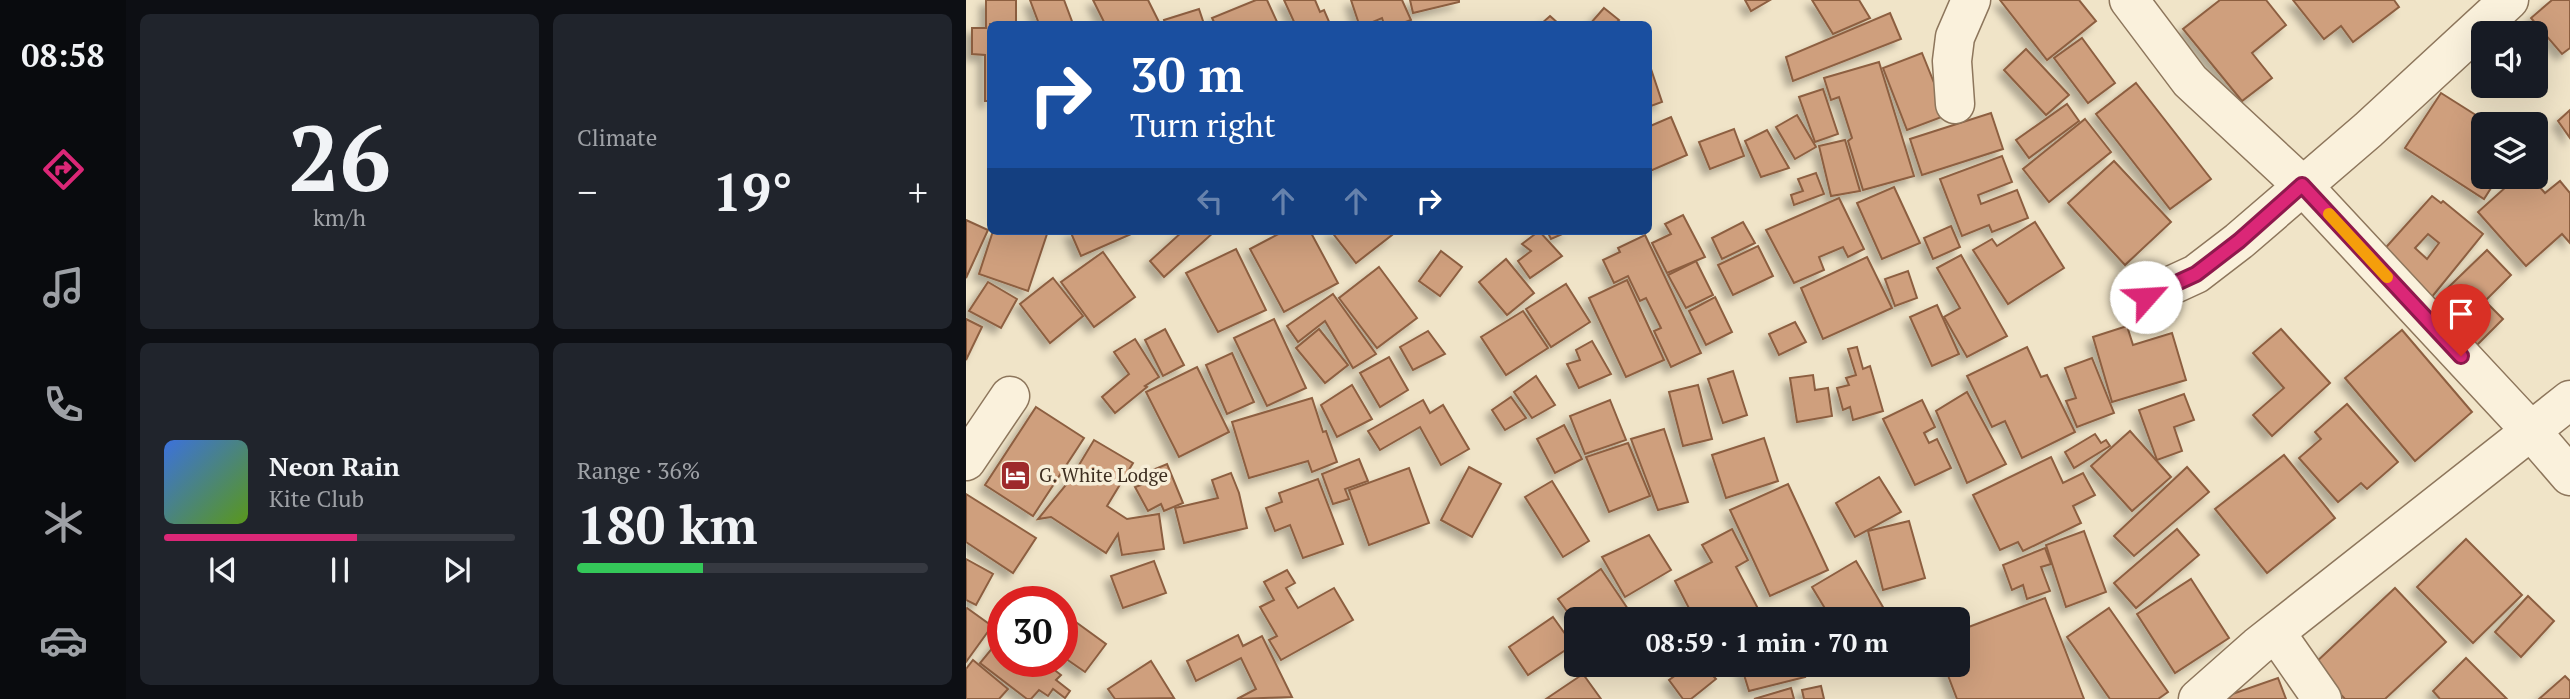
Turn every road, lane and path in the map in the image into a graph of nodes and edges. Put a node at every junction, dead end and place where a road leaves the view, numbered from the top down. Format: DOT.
graph roads {
  1 [pos="1971,0"];
  2 [pos="2129,0"];
  3 [pos="2509,0"];
  4 [pos="1955,104"];
  5 [pos="2302,185"];
  6 [pos="2146,297"];
  7 [pos="1010,396"];
  8 [pos="2570,400"];
  9 [pos="2532,432"];
  10 [pos="966,461"];
  11 [pos="2570,475"];
  12 [pos="2276,634"];
  13 [pos="2199,699"];
  14 [pos="2322,699"];
  1 -- 4 [label="street"];
  2 -- 5 [label="street"];
  3 -- 5 [label="street"];
  5 -- 6 [label="street"];
  5 -- 9 [label="street"];
  7 -- 10 [label="street"];
  8 -- 9 [label="street"];
  9 -- 11 [label="street"];
  9 -- 12 [label="street"];
  12 -- 13 [label="street"];
  12 -- 14 [label="street"];
}
